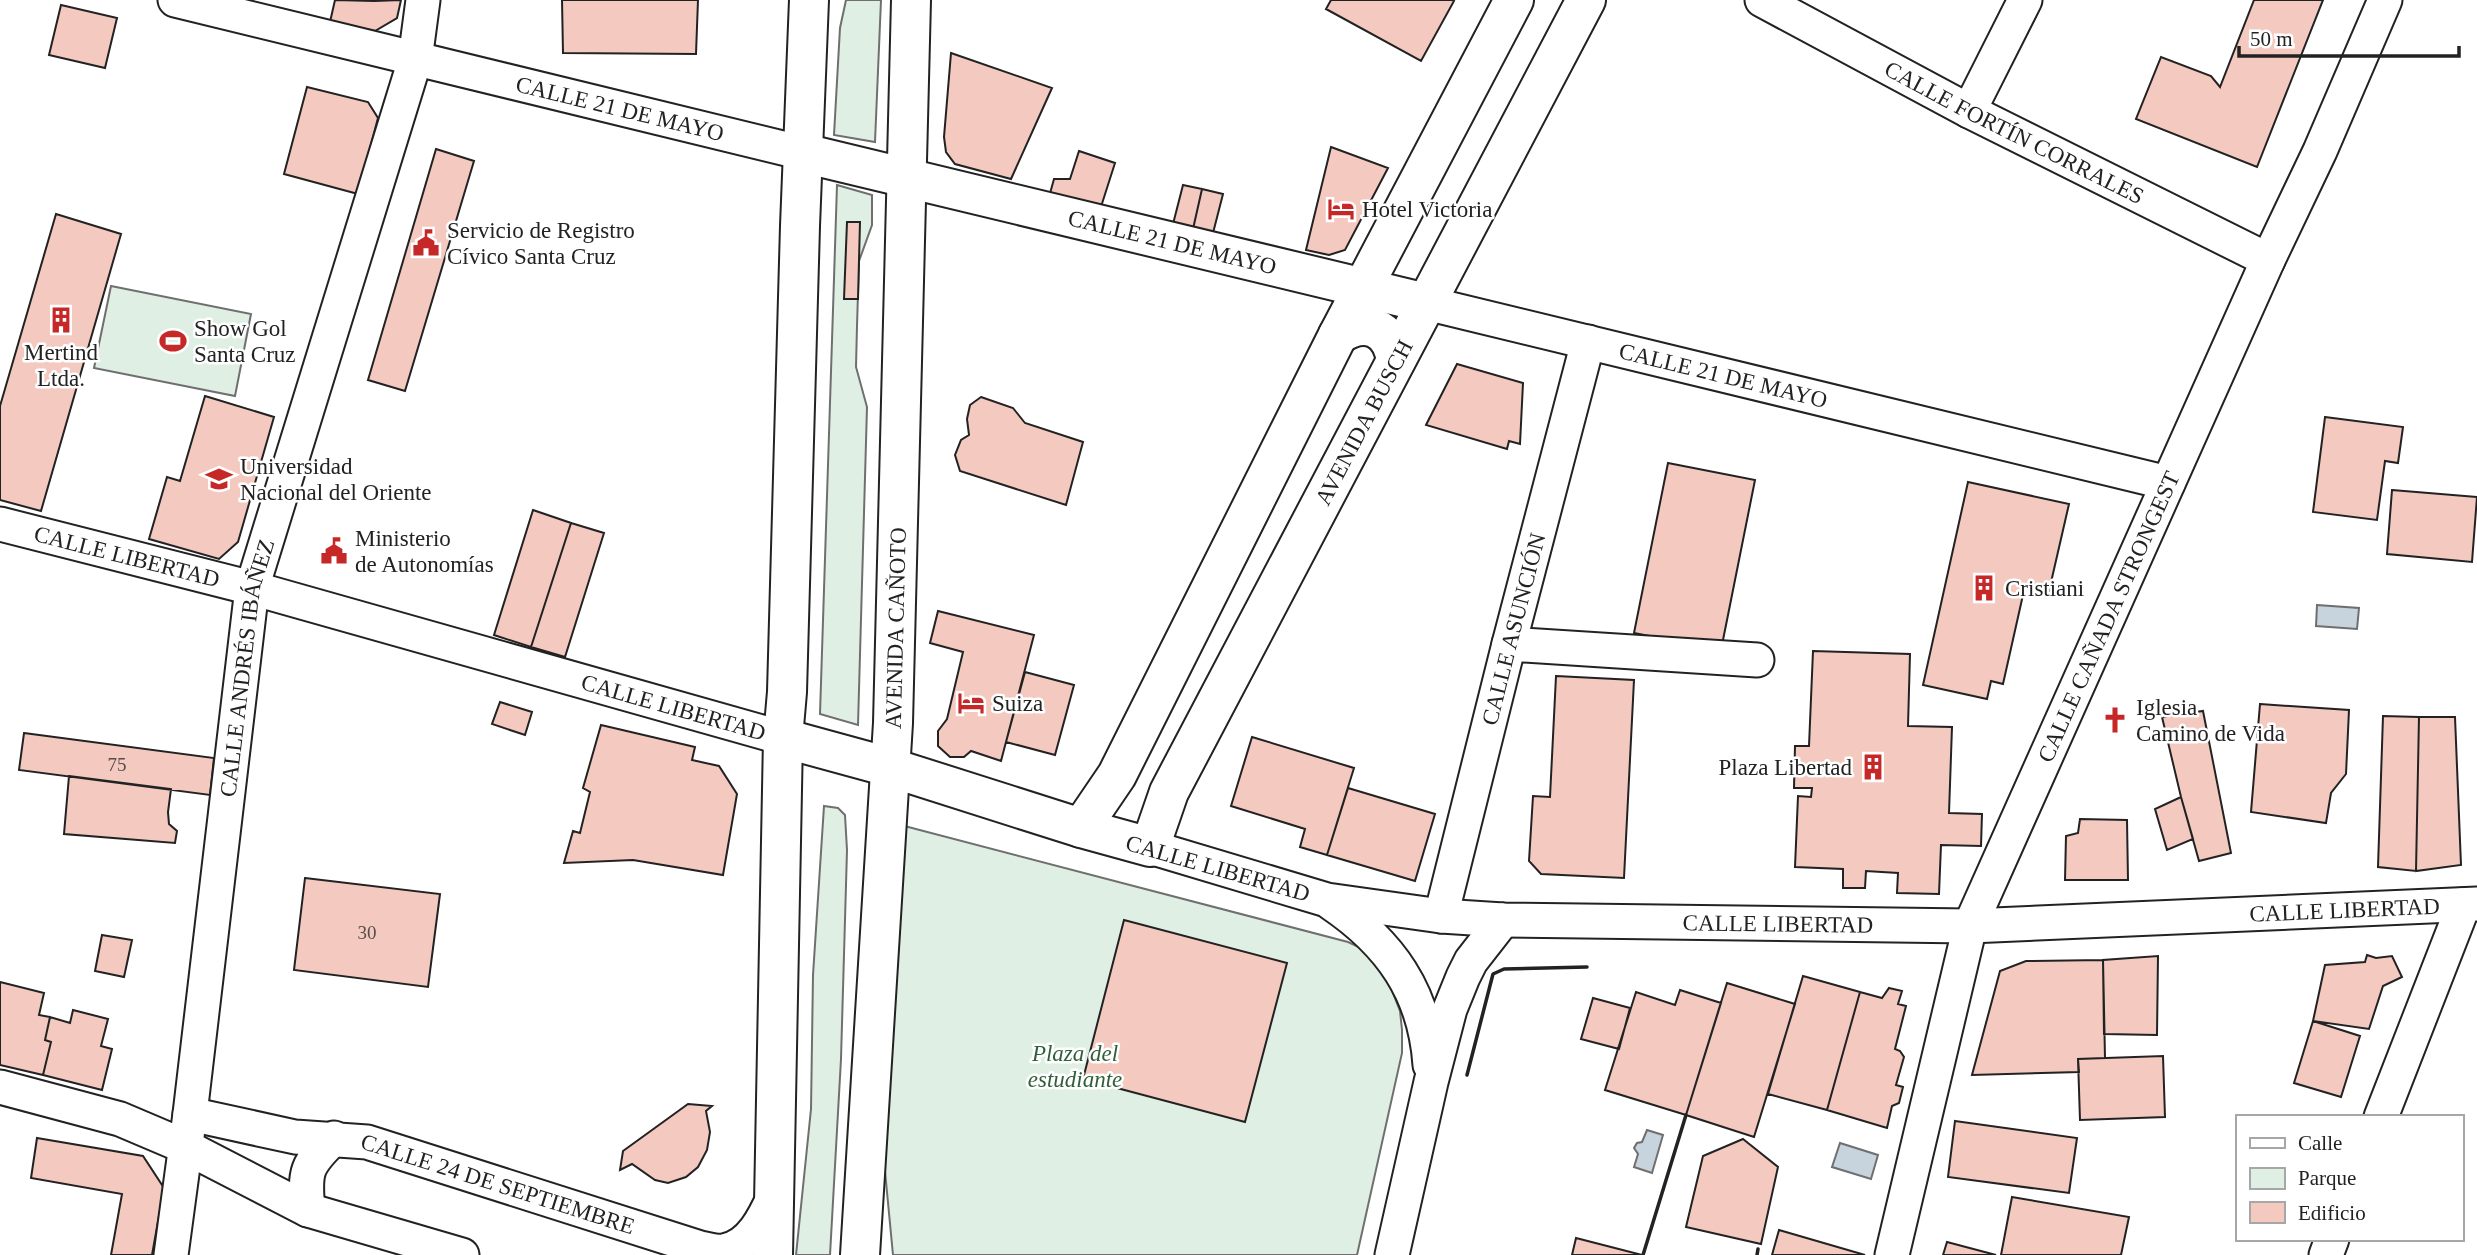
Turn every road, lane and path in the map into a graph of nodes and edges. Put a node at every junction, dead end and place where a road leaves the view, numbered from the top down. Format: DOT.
graph roads {
  1 [pos="175,0"];
  2 [pos="423,0"];
  3 [pos="809,0"];
  4 [pos="911,0"];
  5 [pos="1514,0"];
  6 [pos="1586,0"];
  7 [pos="1762,0"];
  8 [pos="2025,0"];
  9 [pos="2385,0"];
  10 [pos="415,60"];
  11 [pos="1969,111"];
  12 [pos="803,153"];
  13 [pos="906,178"];
  14 [pos="2268,260"];
  15 [pos="1364,287"];
  16 [pos="1426,303"];
  17 [pos="1338,335"];
  18 [pos="1588,342"];
  19 [pos="1396,360"];
  20 [pos="2168,483"];
  21 [pos="0,524"];
  22 [pos="252,588"];
  23 [pos="1509,644"];
  24 [pos="1757,660"];
  25 [pos="783,738"];
  26 [pos="889,768"];
  27 [pos="1117,775"];
  28 [pos="1169,792"];
  29 [pos="1081,828"];
  30 [pos="1150,847"];
  31 [pos="1327,900"];
  32 [pos="2469,905"];
  33 [pos="1441,916"];
  34 [pos="1503,920"];
  35 [pos="1970,926"];
  36 [pos="1431,1082"];
  37 [pos="0,1087"];
  38 [pos="190,1114"];
  39 [pos="2382,1115"];
  40 [pos="334,1138"];
  41 [pos="186,1147"];
  42 [pos="775,1194"];
  43 [pos="308,1210"];
  44 [pos="724,1253"];
  45 [pos="171,1255"];
  46 [pos="462,1255"];
  47 [pos="773,1255"];
  48 [pos="860,1255"];
  49 [pos="1392,1255"];
  50 [pos="1892,1255"];
  1 -- 10 [label="street, CALLE 21 DE MAYO"];
  2 -- 10 [label="street, CALLE ANDRÉS IBÁÑEZ"];
  3 -- 12 [label="main road"];
  4 -- 13 [label="main road, AVENIDA CAÑOTO"];
  5 -- 15 [label="main road"];
  6 -- 16 [label="main road, AVENIDA BUSCH"];
  7 -- 11 [label="street, CALLE FORTÍN CORRALES"];
  8 -- 11 [label="street"];
  9 -- 14 [label="street, CALLE CAÑADA STRONGEST"];
  10 -- 12 [label="street, CALLE 21 DE MAYO"];
  10 -- 22 [label="street, CALLE ANDRÉS IBÁÑEZ"];
  11 -- 14 [label="street, CALLE FORTÍN CORRALES"];
  12 -- 13 [label="main road, CALLE 21 DE MAYO"];
  12 -- 25 [label="main road"];
  13 -- 15 [label="main road, CALLE 21 DE MAYO"];
  13 -- 26 [label="main road, AVENIDA CAÑOTO"];
  14 -- 20 [label="street, CALLE CAÑADA STRONGEST"];
  15 -- 16 [label="main road, CALLE 21 DE MAYO"];
  15 -- 17 [label="main road"];
  16 -- 18 [label="street, CALLE 21 DE MAYO"];
  16 -- 19 [label="main road, AVENIDA BUSCH"];
  17 -- 19 [label="main road"];
  17 -- 27 [label="main road"];
  18 -- 20 [label="street, CALLE 21 DE MAYO"];
  18 -- 23 [label="street, CALLE ASUNCIÓN"];
  19 -- 28 [label="main road, AVENIDA BUSCH"];
  20 -- 35 [label="street, CALLE CAÑADA STRONGEST"];
  21 -- 22 [label="street, CALLE LIBERTAD"];
  22 -- 25 [label="street, CALLE LIBERTAD"];
  22 -- 38 [label="street, CALLE ANDRÉS IBÁÑEZ"];
  23 -- 24 [label="street"];
  23 -- 33 [label="street, CALLE ASUNCIÓN"];
  25 -- 26 [label="main road, CALLE LIBERTAD"];
  25 -- 42 [label="main road"];
  26 -- 29 [label="main road, CALLE LIBERTAD"];
  26 -- 48 [label="main road, AVENIDA CAÑOTO"];
  27 -- 28 [label="main road"];
  27 -- 29 [label="main road"];
  28 -- 30 [label="main road, AVENIDA BUSCH"];
  29 -- 30 [label="main road, CALLE LIBERTAD"];
  30 -- 31 [label="street, CALLE LIBERTAD"];
  31 -- 33 [label="street, CALLE LIBERTAD"];
  31 -- 36 [label="street"];
  32 -- 35 [label="street, CALLE LIBERTAD"];
  32 -- 39 [label="street"];
  33 -- 34 [label="street, CALLE LIBERTAD"];
  34 -- 35 [label="street, CALLE LIBERTAD"];
  34 -- 36 [label="street"];
  35 -- 50 [label="street, CALLE CAÑADA STRONGEST"];
  36 -- 49 [label="street"];
  37 -- 41 [label="street"];
  38 -- 40 [label="street, CALLE 24 DE SEPTIEMBRE"];
  38 -- 41 [label="street, CALLE ANDRÉS IBÁÑEZ"];
  40 -- 43 [label="street"];
  40 -- 44 [label="street, CALLE 24 DE SEPTIEMBRE"];
  41 -- 43 [label="street"];
  41 -- 45 [label="street, CALLE ANDRÉS IBÁÑEZ"];
  42 -- 44 [label="street, CALLE 24 DE SEPTIEMBRE"];
  42 -- 47 [label="main road"];
  43 -- 46 [label="street"];
}
